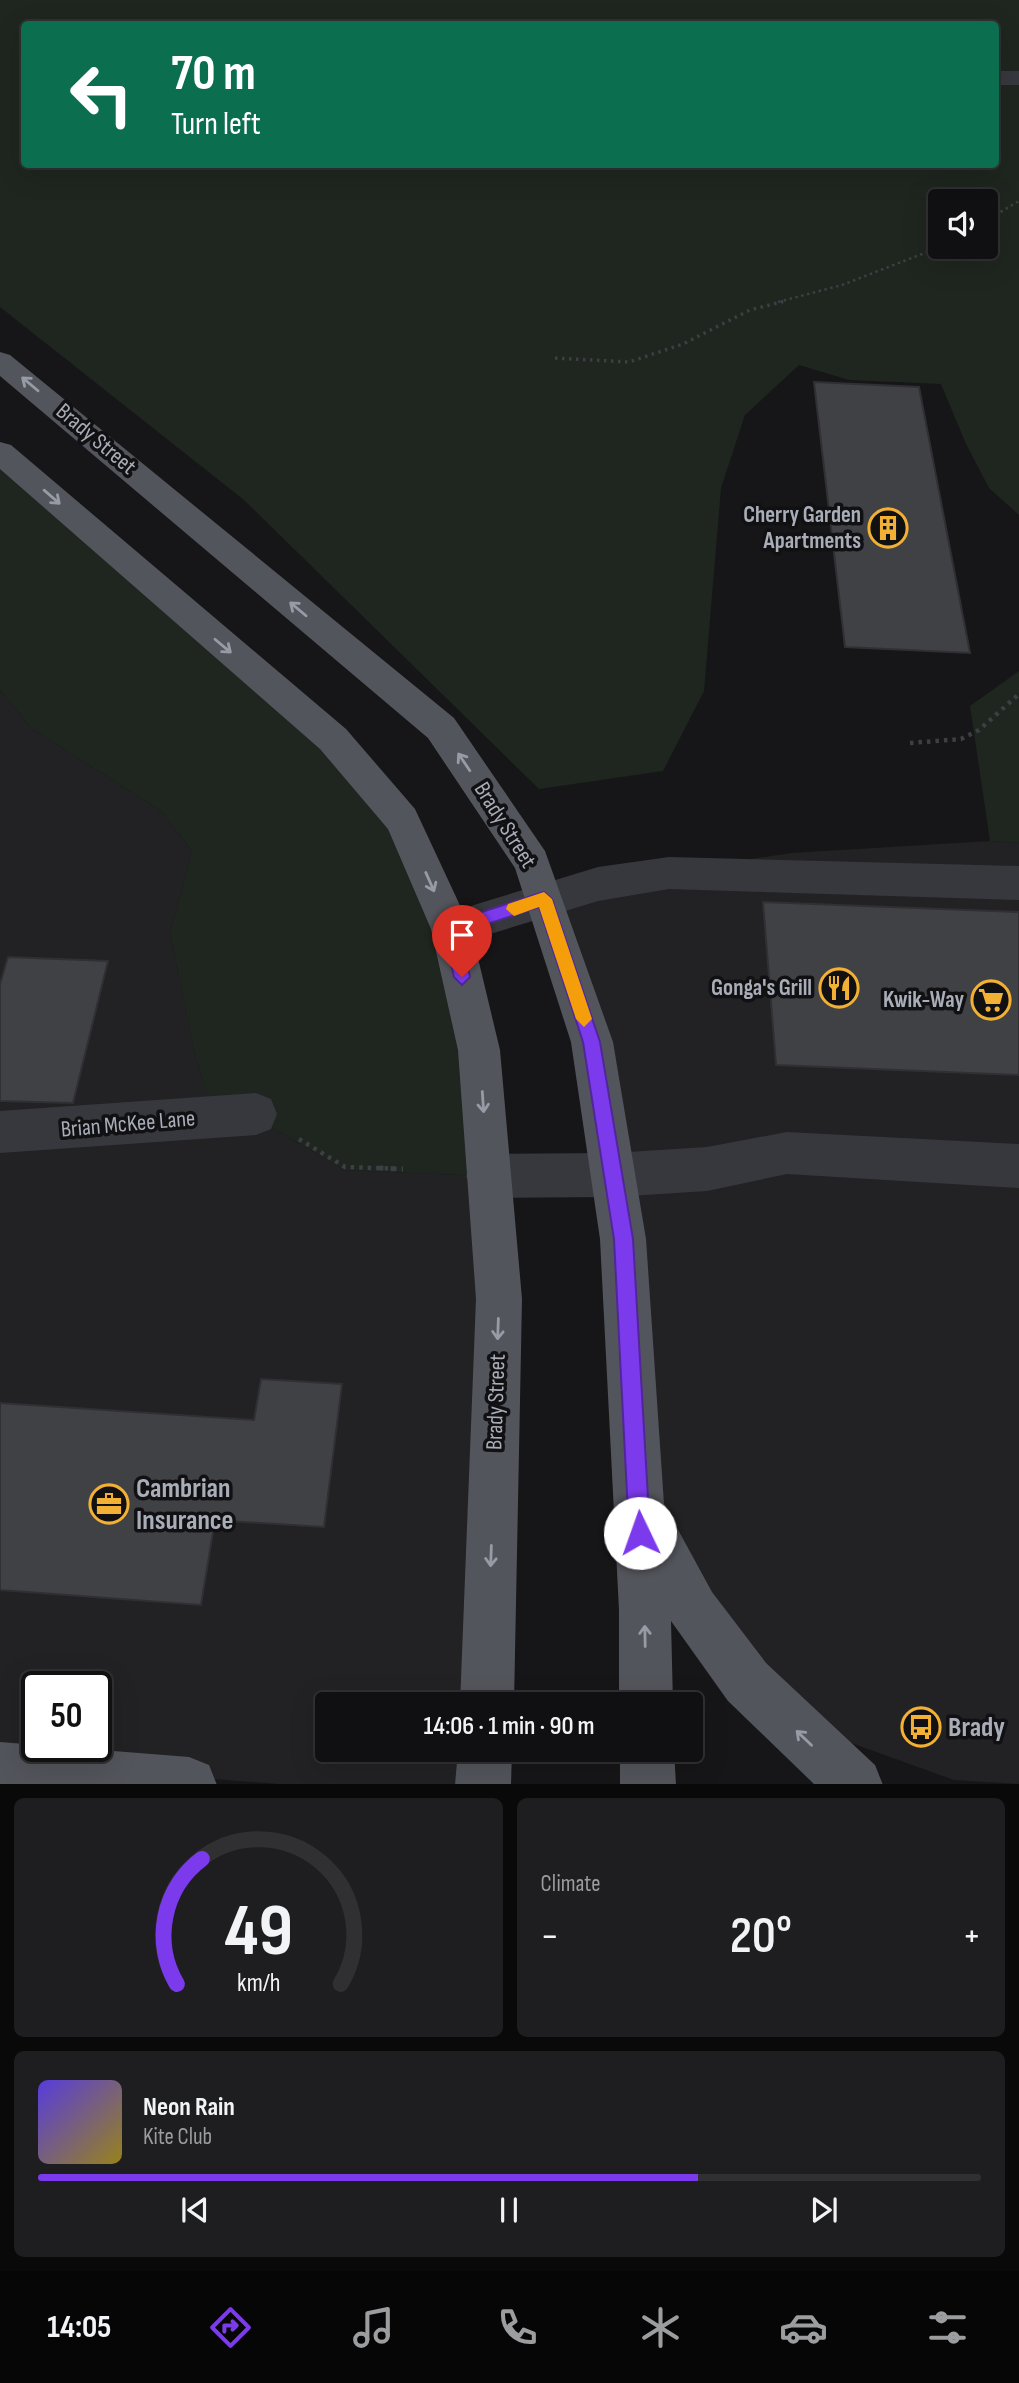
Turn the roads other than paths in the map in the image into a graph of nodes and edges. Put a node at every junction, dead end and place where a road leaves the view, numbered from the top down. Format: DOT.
graph roads {
  1 [pos="999,78"];
  2 [pos="1019,78"];
  3 [pos="0,361"];
  4 [pos="0,452"];
  5 [pos="1019,883"];
  6 [pos="544,899"];
  7 [pos="451,929"];
  8 [pos="256,1114"];
  9 [pos="0,1132"];
  10 [pos="1019,1166"];
  11 [pos="613,1175"];
  12 [pos="488,1176"];
  13 [pos="638,1507"];
  14 [pos="487,1692"];
  15 [pos="646,1692"];
  16 [pos="484,1762"];
  17 [pos="648,1762"];
  18 [pos="0,1770"];
  19 [pos="189,1784"];
  20 [pos="483,1784"];
  21 [pos="648,1784"];
  22 [pos="855,1784"];
  1 -- 2 [label="lane"];
  6 -- 3 [label="main road, Brady Street, one-way"];
  4 -- 7 [label="main road, Brady Street, one-way"];
  5 -- 6 [label="lane"];
  6 -- 7 [label="lane"];
  6 -- 11 [label="main road, Brady Street"];
  7 -- 12 [label="main road, Brady Street, one-way"];
  8 -- 9 [label="lane, Brian McKee Lane"];
  10 -- 11 [label="lane"];
  11 -- 12 [label="lane"];
  11 -- 13 [label="main road, Brady Street"];
  12 -- 14 [label="main road, Brady Street, one-way"];
  15 -- 13 [label="main road, Brady Street, one-way"];
  22 -- 13 [label="main road, one-way"];
  16 -- 20 [label="main road"];
  17 -- 21 [label="main road"];
  18 -- 19 [label="main road"];
}
